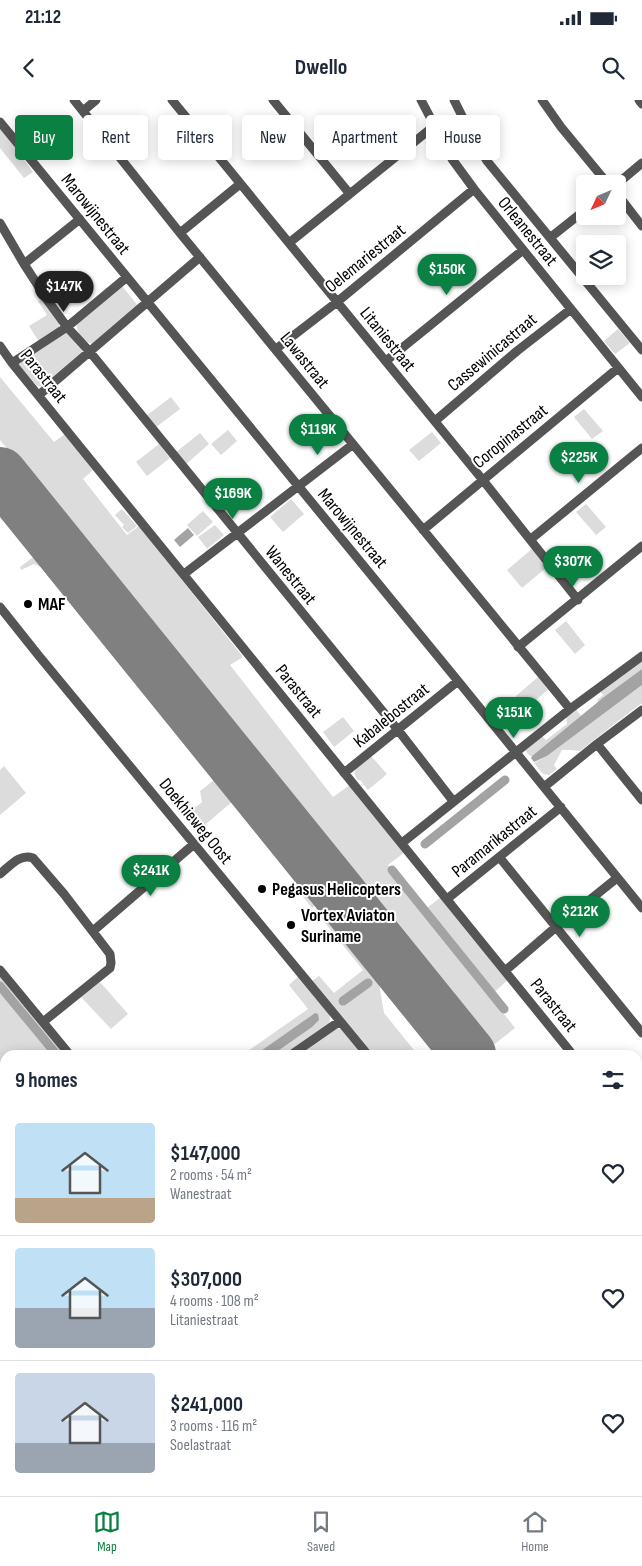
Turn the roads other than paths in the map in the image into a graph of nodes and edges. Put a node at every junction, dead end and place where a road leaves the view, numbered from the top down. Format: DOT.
graph roads {
  1 [pos="74,100"];
  2 [pos="96,100"];
  3 [pos="172,100"];
  4 [pos="273,100"];
  5 [pos="421,100"];
  6 [pos="454,100"];
  7 [pos="542,100"];
  8 [pos="639,100"];
  9 [pos="642,104"];
  10 [pos="82,111"];
  11 [pos="428,115"];
  12 [pos="0,122"];
  13 [pos="426,132"];
  14 [pos="453,160"];
  15 [pos="642,163"];
  16 [pos="601,175"];
  17 [pos="626,176"];
  18 [pos="240,184"];
  19 [pos="474,189"];
  20 [pos="349,193"];
  21 [pos="626,205"];
  22 [pos="576,217"];
  23 [pos="80,219"];
  24 [pos="0,223"];
  25 [pos="642,226"];
  26 [pos="180,233"];
  27 [pos="551,237"];
  28 [pos="289,243"];
  29 [pos="523,250"];
  30 [pos="200,258"];
  31 [pos="24,264"];
  32 [pos="126,277"];
  33 [pos="147,302"];
  34 [pos="337,302"];
  35 [pos="571,309"];
  36 [pos="67,327"];
  37 [pos="0,346"];
  38 [pos="276,349"];
  39 [pos="642,350"];
  40 [pos="90,352"];
  41 [pos="386,361"];
  42 [pos="12,363"];
  43 [pos="618,368"];
  44 [pos="39,395"];
  45 [pos="642,397"];
  46 [pos="435,421"];
  47 [pos="352,444"];
  48 [pos="642,448"];
  49 [pos="482,479"];
  50 [pos="298,487"];
  51 [pos="423,530"];
  52 [pos="236,533"];
  53 [pos="531,539"];
  54 [pos="642,546"];
  55 [pos="184,574"];
  56 [pos="578,600"];
  57 [pos="0,607"];
  58 [pos="518,647"];
  59 [pos="642,656"];
  60 [pos="458,681"];
  61 [pos="570,709"];
  62 [pos="642,710"];
  63 [pos="398,730"];
  64 [pos="597,744"];
  65 [pos="515,753"];
  66 [pos="344,773"];
  67 [pos="544,787"];
  68 [pos="641,797"];
  69 [pos="454,801"];
  70 [pos="561,807"];
  71 [pos="402,843"];
  72 [pos="194,844"];
  73 [pos="500,858"];
  74 [pos="0,874"];
  75 [pos="617,878"];
  76 [pos="447,899"];
  77 [pos="642,908"];
  78 [pos="556,927"];
  79 [pos="93,932"];
  80 [pos="0,970"];
  81 [pos="505,970"];
  82 [pos="340,1021"];
  83 [pos="43,1022"];
  84 [pos="642,1033"];
  85 [pos="66,1050"];
  86 [pos="298,1050"];
  87 [pos="364,1050"];
  88 [pos="569,1050"];
  1 -- 10 [label="street, Lawastraat"];
  2 -- 10 [label="street"];
  3 -- 18 [label="street, Litaniestraat"];
  4 -- 20 [label="street"];
  5 -- 11 [label="street, Orleanestraat"];
  6 -- 27 [label="street"];
  7 -- 16 [label="street"];
  8 -- 9 [label="street"];
  10 -- 26 [label="street, Lawastraat"];
  12 -- 23 [label="street, Marowijnestraat"];
  13 -- 20 [label="street"];
  14 -- 19 [label="street, Orleanestraat"];
  15 -- 17 [label="street"];
  18 -- 26 [label="street"];
  18 -- 28 [label="street, Litaniestraat"];
  19 -- 29 [label="street, Orleanestraat"];
  19 -- 34 [label="street, Oelemariestraat"];
  20 -- 28 [label="street"];
  21 -- 25 [label="street"];
  22 -- 27 [label="street"];
  23 -- 31 [label="street"];
  23 -- 32 [label="street, Marowijnestraat"];
  24 -- 31 [label="street, Wanestraat"];
  26 -- 30 [label="street, Lawastraat"];
  27 -- 39 [label="street"];
  28 -- 34 [label="street, Litaniestraat"];
  29 -- 35 [label="street, Orleanestraat"];
  29 -- 41 [label="street"];
  30 -- 33 [label="street"];
  30 -- 38 [label="street, Lawastraat"];
  31 -- 36 [label="street, Wanestraat"];
  32 -- 33 [label="street, Marowijnestraat"];
  32 -- 36 [label="street"];
  33 -- 40 [label="street"];
  33 -- 50 [label="street, Marowijnestraat"];
  34 -- 38 [label="street, Oelemariestraat"];
  34 -- 41 [label="street, Litaniestraat"];
  35 -- 43 [label="street, Orleanestraat"];
  35 -- 46 [label="street, Cassewinicastraat"];
  36 -- 40 [label="street, Wanestraat"];
  36 -- 42 [label="street"];
  37 -- 42 [label="street, Parastraat"];
  38 -- 47 [label="street, Lawastraat"];
  40 -- 44 [label="street"];
  40 -- 52 [label="street, Wanestraat"];
  41 -- 46 [label="street, Litaniestraat"];
  42 -- 44 [label="street, Parastraat"];
  43 -- 45 [label="street, Orleanestraat"];
  43 -- 49 [label="street, Coropinastraat"];
  44 -- 55 [label="street, Parastraat"];
  46 -- 49 [label="street, Litaniestraat"];
  47 -- 50 [label="street"];
  47 -- 51 [label="street, Lawastraat"];
  48 -- 53 [label="street"];
  49 -- 51 [label="street, Coropinastraat"];
  49 -- 53 [label="street, Litaniestraat"];
  50 -- 52 [label="street"];
  50 -- 60 [label="street, Marowijnestraat"];
  51 -- 58 [label="street, Lawastraat"];
  52 -- 55 [label="street"];
  52 -- 63 [label="street, Wanestraat"];
  53 -- 56 [label="street, Litaniestraat"];
  54 -- 56 [label="street"];
  55 -- 66 [label="street, Parastraat"];
  56 -- 58 [label="street"];
  57 -- 72 [label="street, Doekhieweg Oost"];
  58 -- 61 [label="street, Lawastraat"];
  59 -- 61 [label="street"];
  60 -- 63 [label="street, Kabalebostraat"];
  60 -- 65 [label="street, Marowijnestraat"];
  61 -- 65 [label="street"];
  62 -- 64 [label="street"];
  63 -- 66 [label="street, Kabalebostraat"];
  63 -- 69 [label="street, Wanestraat"];
  64 -- 67 [label="street"];
  64 -- 68 [label="street"];
  65 -- 67 [label="street, Marowijnestraat"];
  65 -- 69 [label="street"];
  66 -- 71 [label="street, Parastraat"];
  67 -- 70 [label="street, Marowijnestraat"];
  69 -- 71 [label="street"];
  70 -- 73 [label="street, Paramarikastraat"];
  70 -- 75 [label="street, Marowijnestraat"];
  71 -- 76 [label="street, Parastraat"];
  72 -- 79 [label="street"];
  72 -- 82 [label="street, Doekhieweg Oost"];
  73 -- 76 [label="street, Paramarikastraat"];
  73 -- 78 [label="street"];
  74 -- 79 [label="street"];
  75 -- 77 [label="street, Marowijnestraat"];
  75 -- 78 [label="street"];
  76 -- 81 [label="street, Parastraat"];
  78 -- 81 [label="street"];
  78 -- 84 [label="street"];
  79 -- 83 [label="street"];
  80 -- 83 [label="street"];
  81 -- 88 [label="street, Parastraat"];
  82 -- 86 [label="street"];
  82 -- 87 [label="street, Doekhieweg Oost"];
  83 -- 85 [label="street"];
}
